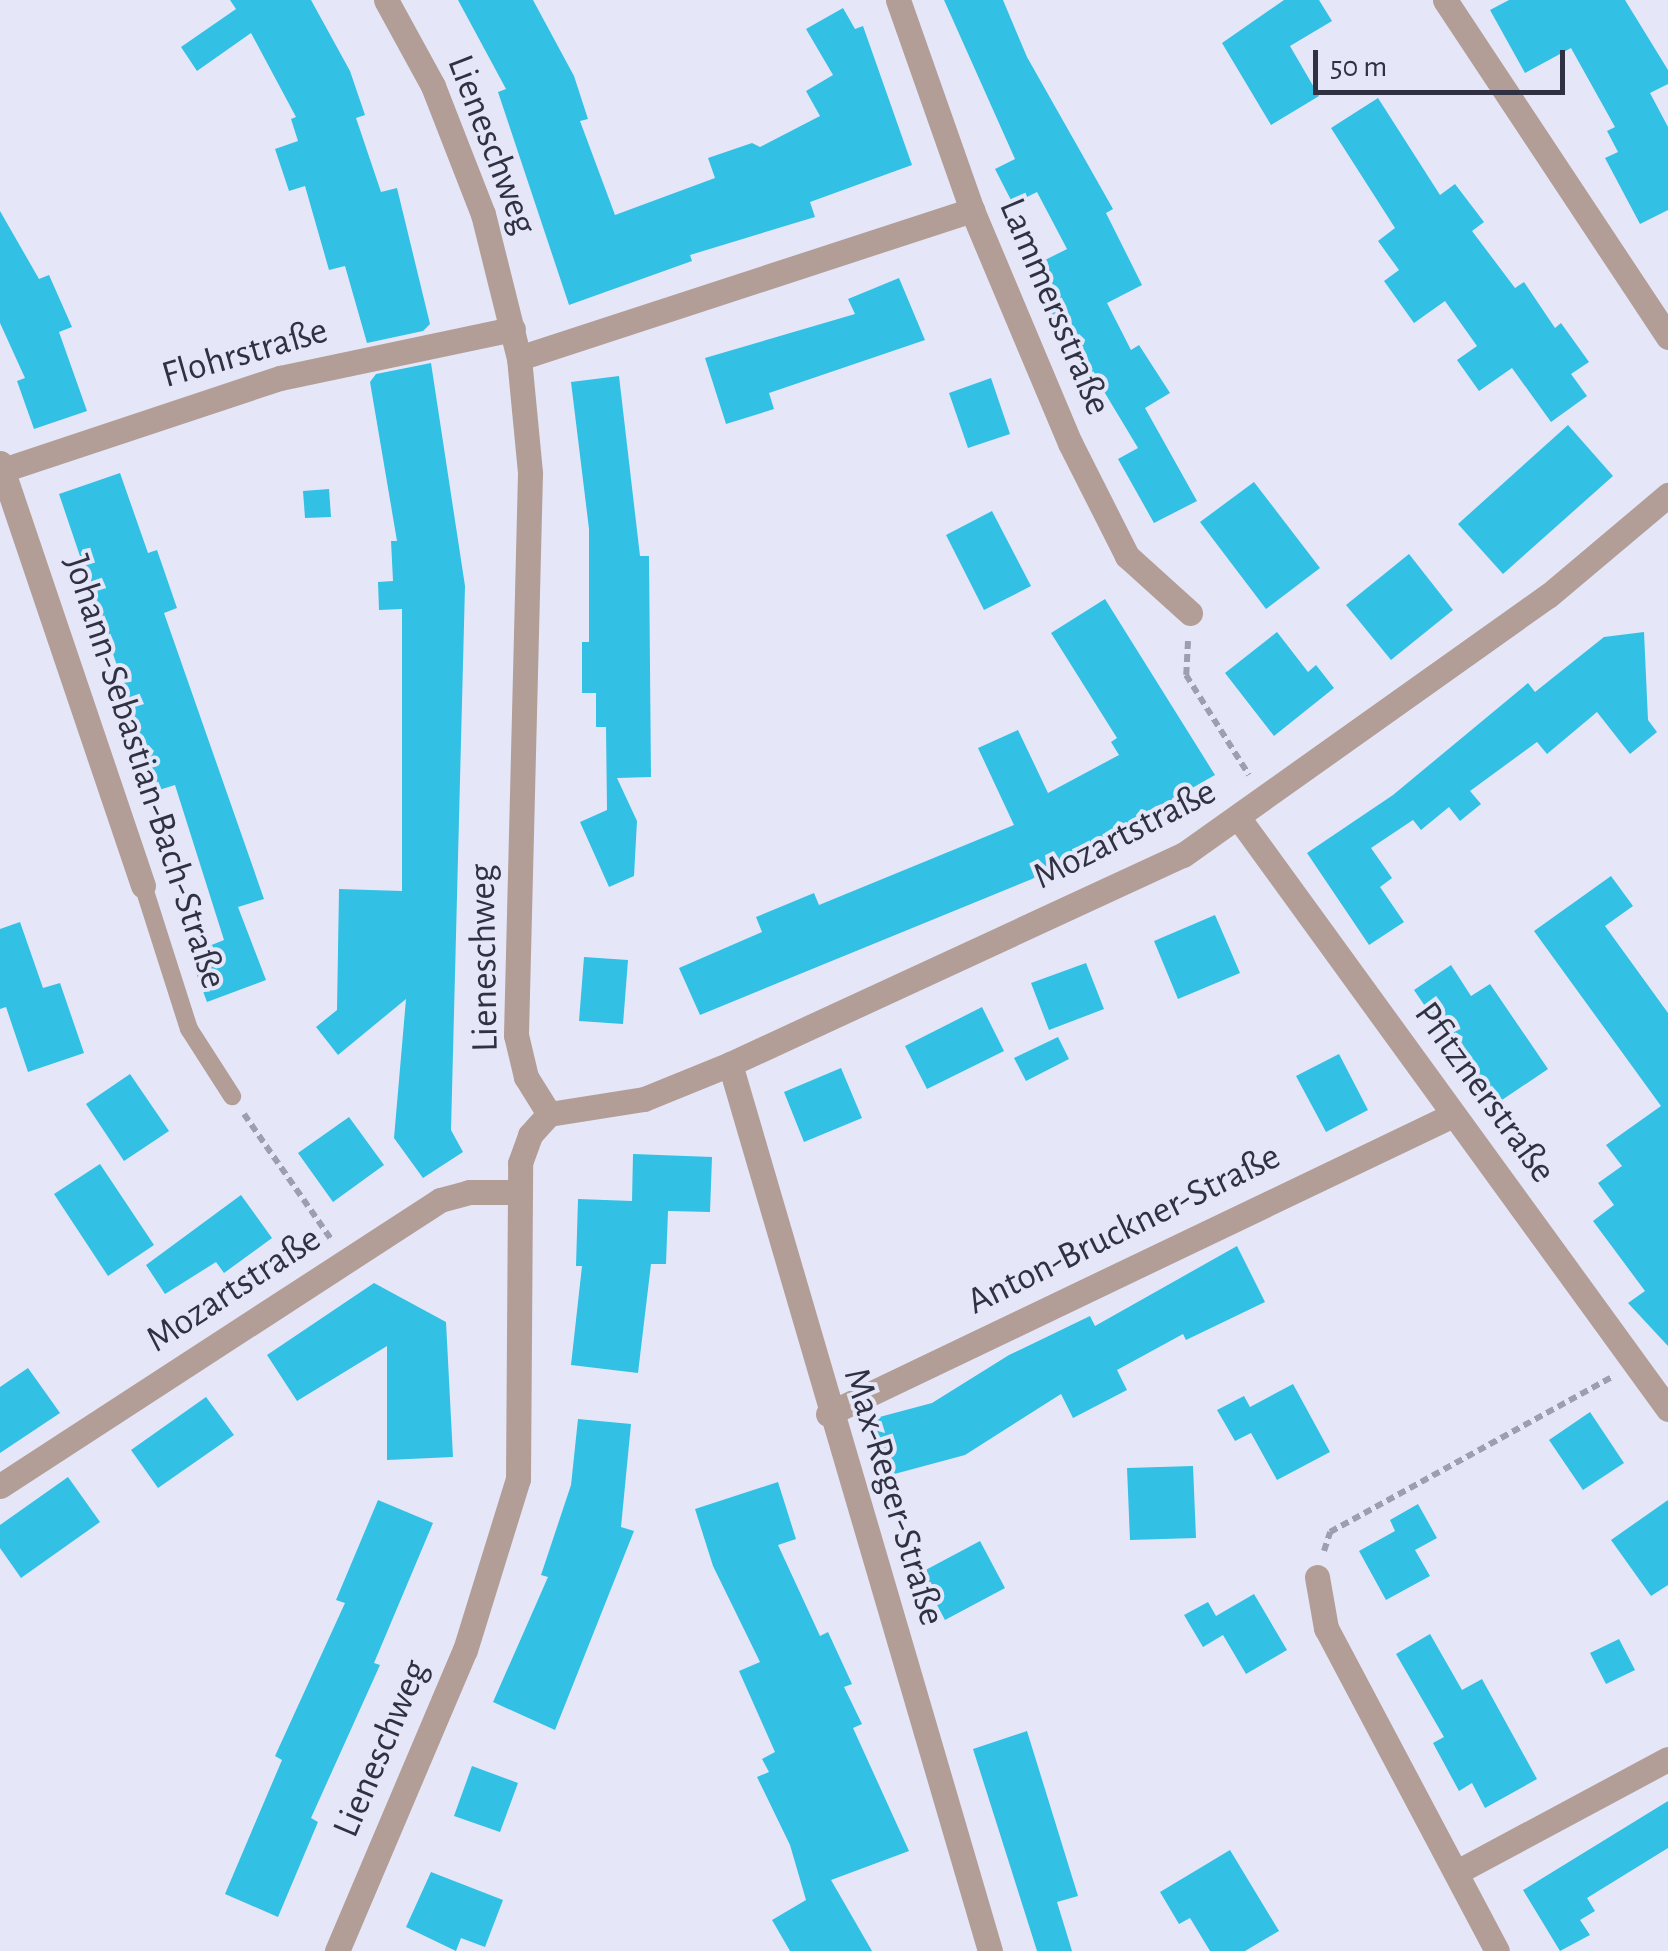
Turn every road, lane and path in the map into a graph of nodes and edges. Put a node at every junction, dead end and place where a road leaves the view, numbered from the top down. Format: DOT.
graph roads {
  1 [pos="386,0"];
  2 [pos="898,0"];
  3 [pos="1444,0"];
  4 [pos="972,210"];
  5 [pos="513,328"];
  6 [pos="1668,336"];
  7 [pos="519,358"];
  8 [pos="2,467"];
  9 [pos="1668,495"];
  10 [pos="1190,613"];
  11 [pos="1266,802"];
  12 [pos="1240,820"];
  13 [pos="144,884"];
  14 [pos="730,1064"];
  15 [pos="232,1096"];
  16 [pos="548,1114"];
  17 [pos="1453,1114"];
  18 [pos="520,1192"];
  19 [pos="346,1262"];
  20 [pos="1636,1364"];
  21 [pos="1668,1410"];
  22 [pos="828,1414"];
  23 [pos="0,1486"];
  24 [pos="1317,1577"];
  25 [pos="1668,1759"];
  26 [pos="1457,1872"];
  27 [pos="337,1951"];
  28 [pos="990,1951"];
  29 [pos="1497,1951"];
  1 -- 5 [label="street, Lieneschweg"];
  2 -- 4 [label="street, Lammersstraße"];
  3 -- 6 [label="street"];
  4 -- 7 [label="street"];
  4 -- 10 [label="street, Lammersstraße"];
  5 -- 7 [label="street, Lieneschweg"];
  5 -- 8 [label="street, Flohrstraße"];
  7 -- 16 [label="street, Lieneschweg"];
  8 -- 13 [label="street, Johann-Sebastian-Bach-Straße"];
  9 -- 11 [label="street, Mozartstraße"];
  10 -- 11 [label="path"];
  11 -- 12 [label="street, Mozartstraße"];
  12 -- 14 [label="street, Mozartstraße"];
  12 -- 17 [label="street, Pfitznerstraße"];
  13 -- 15 [label="lane, Johann-Sebastian-Bach-Straße"];
  14 -- 16 [label="street, Mozartstraße"];
  14 -- 22 [label="street, Max-Reger-Straße"];
  15 -- 19 [label="path"];
  16 -- 18 [label="street, Lieneschweg"];
  17 -- 20 [label="street, Pfitznerstraße"];
  17 -- 22 [label="street, Anton-Bruckner-Straße"];
  18 -- 19 [label="street, Mozartstraße"];
  18 -- 27 [label="street, Lieneschweg"];
  19 -- 23 [label="street, Mozartstraße"];
  20 -- 21 [label="street, Pfitznerstraße"];
  20 -- 24 [label="path"];
  22 -- 28 [label="street, Max-Reger-Straße"];
  24 -- 26 [label="street"];
  25 -- 26 [label="street"];
  26 -- 29 [label="street"];
}
